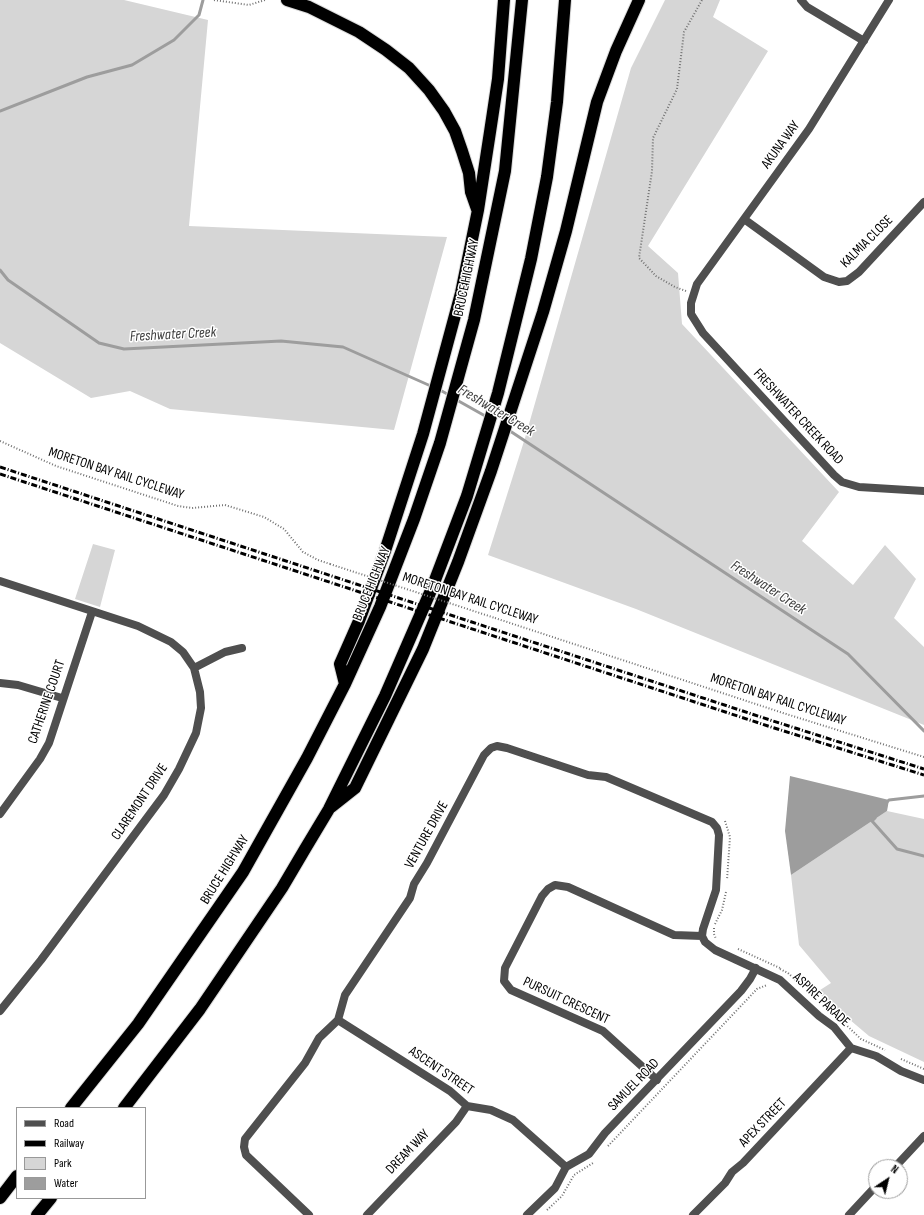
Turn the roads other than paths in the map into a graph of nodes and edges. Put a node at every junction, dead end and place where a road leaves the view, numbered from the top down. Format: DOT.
graph roads {
  1 [pos="287,0"];
  2 [pos="504,0"];
  3 [pos="522,0"];
  4 [pos="565,0"];
  5 [pos="639,0"];
  6 [pos="801,0"];
  7 [pos="889,0"];
  8 [pos="864,41"];
  9 [pos="924,202"];
  10 [pos="478,210"];
  11 [pos="744,219"];
  12 [pos="690,303"];
  13 [pos="924,490"];
  14 [pos="0,581"];
  15 [pos="92,612"];
  16 [pos="242,648"];
  17 [pos="194,668"];
  18 [pos="0,683"];
  19 [pos="345,684"];
  20 [pos="62,698"];
  21 [pos="329,809"];
  22 [pos="0,814"];
  23 [pos="702,936"];
  24 [pos="756,968"];
  25 [pos="0,1011"];
  26 [pos="338,1020"];
  27 [pos="851,1048"];
  28 [pos="657,1080"];
  29 [pos="924,1080"];
  30 [pos="467,1106"];
  31 [pos="72,1107"];
  32 [pos="125,1107"];
  33 [pos="924,1136"];
  34 [pos="902,1159"];
  35 [pos="566,1167"];
  36 [pos="16,1177"];
  37 [pos="868,1195"];
  38 [pos="0,1198"];
  39 [pos="50,1199"];
  40 [pos="37,1215"];
  41 [pos="309,1215"];
  42 [pos="367,1215"];
  43 [pos="527,1215"];
  44 [pos="693,1215"];
  45 [pos="849,1215"];
  1 -- 10 [label="highway"];
  2 -- 10 [label="highway"];
  3 -- 19 [label="highway, BRUCE HIGHWAY"];
  4 -- 21 [label="highway"];
  5 -- 21 [label="highway"];
  6 -- 8 [label="street"];
  7 -- 8 [label="street, AKUNA WAY"];
  8 -- 11 [label="street, AKUNA WAY"];
  9 -- 11 [label="street, KALMIA CLOSE"];
  10 -- 19 [label="highway"];
  11 -- 12 [label="street, AKUNA WAY"];
  12 -- 13 [label="street, FRESHWATER CREEK ROAD"];
  14 -- 15 [label="street, CLAREMONT DRIVE"];
  15 -- 17 [label="street, CLAREMONT DRIVE"];
  15 -- 20 [label="street, CATHERINE COURT"];
  16 -- 17 [label="street"];
  17 -- 25 [label="street, CLAREMONT DRIVE"];
  18 -- 20 [label="street"];
  19 -- 31 [label="highway, BRUCE HIGHWAY"];
  20 -- 22 [label="street, CATHERINE COURT"];
  21 -- 32 [label="highway"];
  23 -- 24 [label="street, ASPIRE PARADE"];
  23 -- 26 [label="street, VENTURE DRIVE"];
  23 -- 28 [label="street, PURSUIT CRESCENT"];
  24 -- 27 [label="street, ASPIRE PARADE"];
  24 -- 28 [label="street, SAMUEL ROAD"];
  26 -- 30 [label="street, ASCENT STREET"];
  26 -- 41 [label="street"];
  27 -- 29 [label="street, ASPIRE PARADE"];
  27 -- 44 [label="street, APEX STREET"];
  28 -- 35 [label="street, SAMUEL ROAD"];
  30 -- 35 [label="street, ASCENT STREET"];
  30 -- 42 [label="street, DREAM WAY"];
  33 -- 34 [label="street"];
  35 -- 43 [label="street"];
  36 -- 38 [label="highway"];
  37 -- 45 [label="street"];
  39 -- 40 [label="highway"];
}
